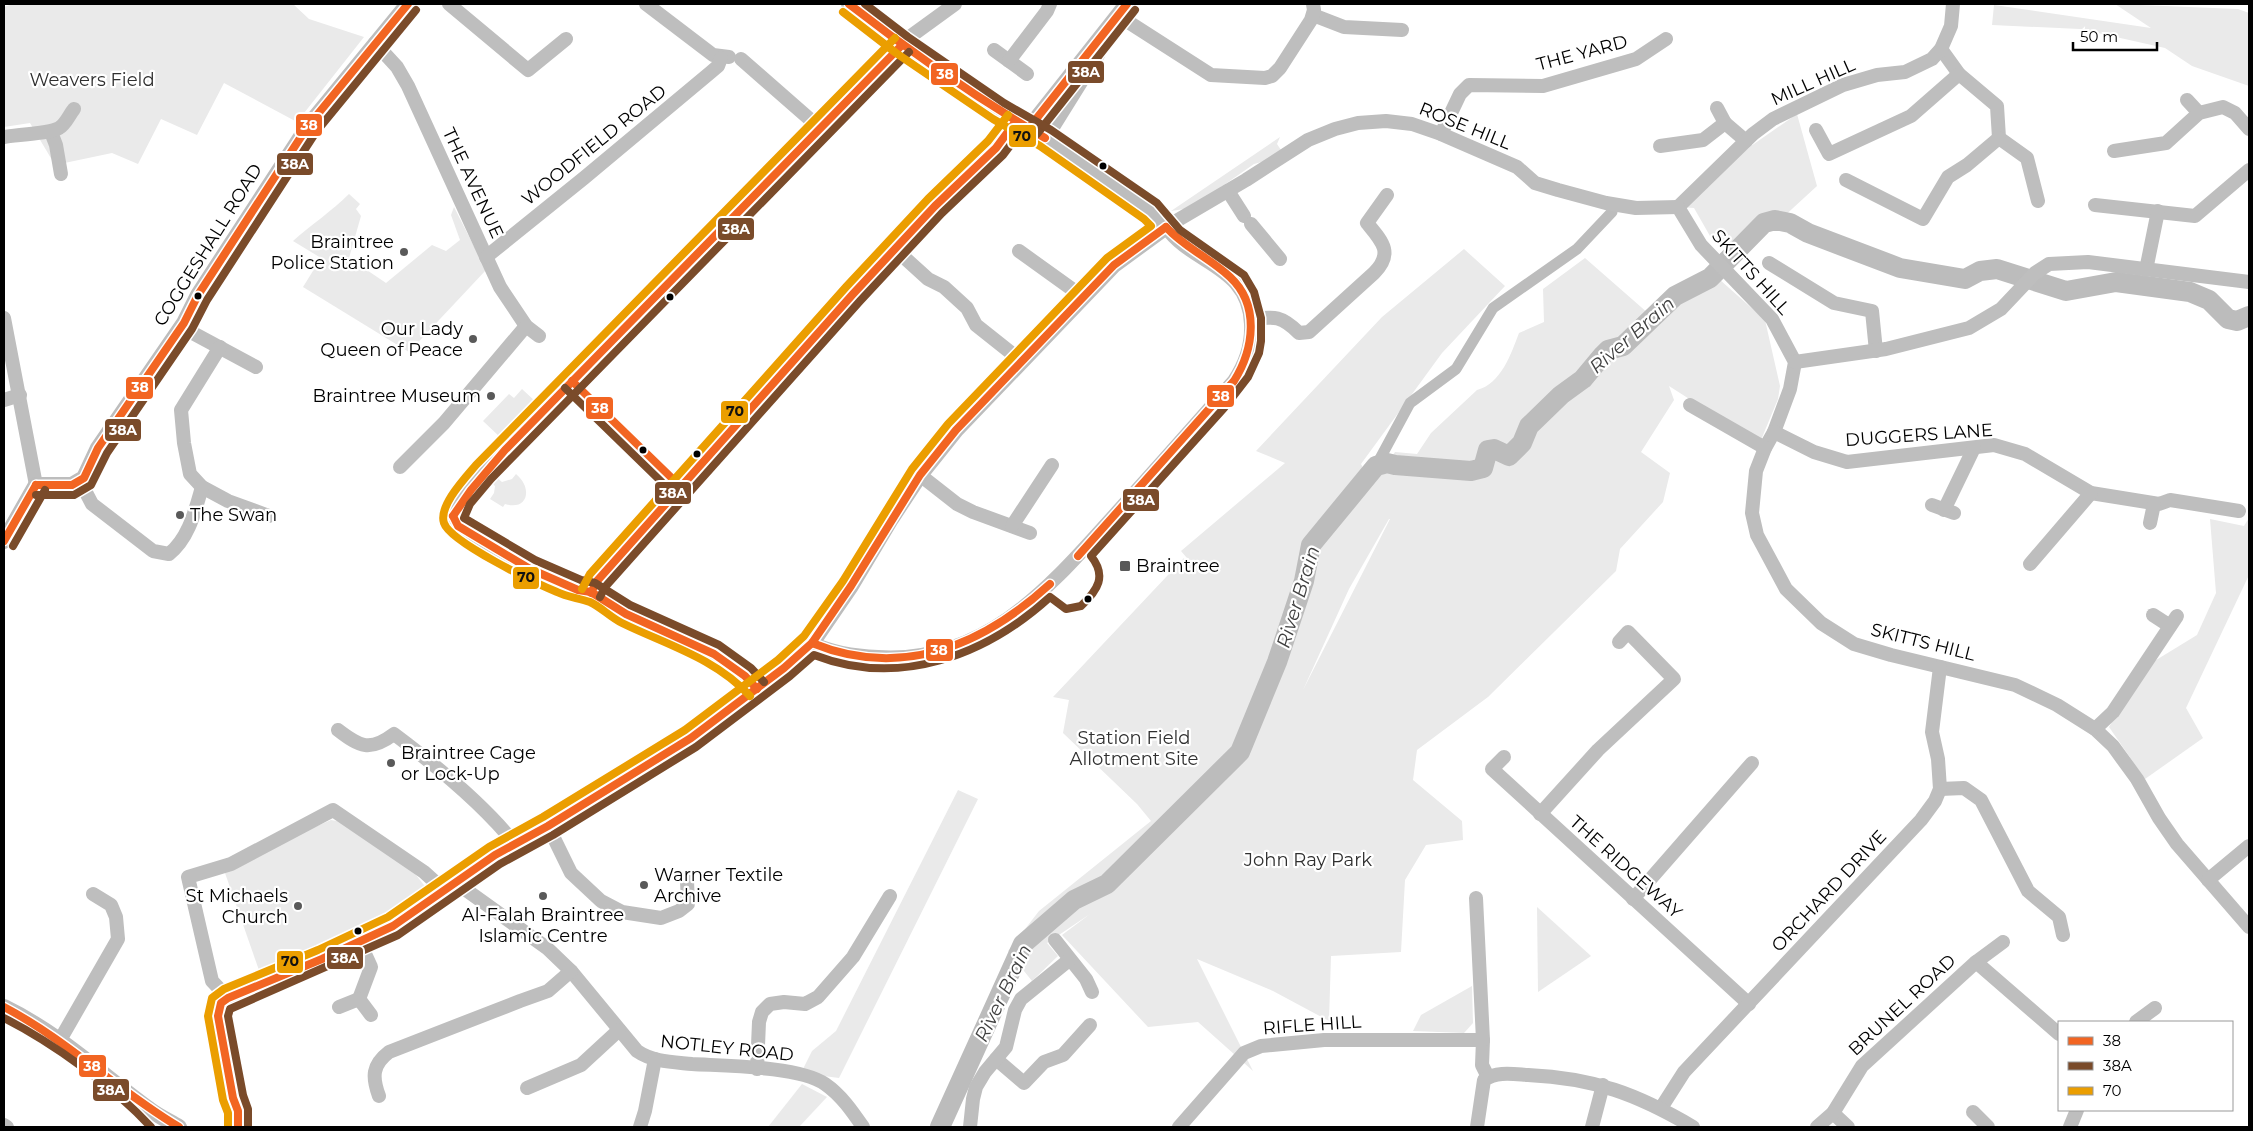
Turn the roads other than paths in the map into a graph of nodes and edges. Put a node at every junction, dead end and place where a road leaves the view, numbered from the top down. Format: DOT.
graph roads {
  1 [pos="408,4"];
  2 [pos="449,4"];
  3 [pos="646,4"];
  4 [pos="849,4"];
  5 [pos="955,4"];
  6 [pos="1050,4"];
  7 [pos="1953,4"];
  8 [pos="1123,10"];
  9 [pos="1313,10"];
  10 [pos="1402,30"];
  11 [pos="1106,33"];
  12 [pos="1666,38"];
  13 [pos="566,39"];
  14 [pos="907,41"];
  15 [pos="375,43"];
  16 [pos="1941,49"];
  17 [pos="994,50"];
  18 [pos="731,58"];
  19 [pos="1009,61"];
  20 [pos="1027,74"];
  21 [pos="1960,74"];
  22 [pos="2187,100"];
  23 [pos="1717,108"];
  24 [pos="74,109"];
  25 [pos="2199,113"];
  26 [pos="1725,123"];
  27 [pos="1022,124"];
  28 [pos="821,129"];
  29 [pos="2249,129"];
  30 [pos="1816,130"];
  31 [pos="50,132"];
  32 [pos="1441,134"];
  33 [pos="4,137"];
  34 [pos="1045,138"];
  35 [pos="2000,138"];
  36 [pos="1746,141"];
  37 [pos="1660,146"];
  38 [pos="2114,151"];
  39 [pos="2249,170"];
  40 [pos="61,174"];
  41 [pos="1846,180"];
  42 [pos="1228,191"];
  43 [pos="1387,195"];
  44 [pos="2038,201"];
  45 [pos="2095,205"];
  46 [pos="1678,207"];
  47 [pos="2158,211"];
  48 [pos="1166,227"];
  49 [pos="895,249"];
  50 [pos="1019,250"];
  51 [pos="486,257"];
  52 [pos="1280,259"];
  53 [pos="1769,263"];
  54 [pos="2146,270"];
  55 [pos="2249,282"];
  56 [pos="1084,297"];
  57 [pos="4,318"];
  58 [pos="1251,318"];
  59 [pos="184,323"];
  60 [pos="526,326"];
  61 [pos="539,336"];
  62 [pos="220,347"];
  63 [pos="1876,351"];
  64 [pos="1010,352"];
  65 [pos="1795,362"];
  66 [pos="256,367"];
  67 [pos="20,395"];
  68 [pos="4,400"];
  69 [pos="1690,405"];
  70 [pos="1774,432"];
  71 [pos="1765,448"];
  72 [pos="1974,448"];
  73 [pos="1052,465"];
  74 [pos="400,467"];
  75 [pos="920,475"];
  76 [pos="80,481"];
  77 [pos="36,485"];
  78 [pos="202,487"];
  79 [pos="2091,493"];
  80 [pos="2154,504"];
  81 [pos="1943,509"];
  82 [pos="2239,512"];
  83 [pos="269,516"];
  84 [pos="2150,522"];
  85 [pos="1012,526"];
  86 [pos="1030,533"];
  87 [pos="5,538"];
  88 [pos="2030,564"];
  89 [pos="591,592"];
  90 [pos="2153,614"];
  91 [pos="1619,642"];
  92 [pos="812,643"];
  93 [pos="1940,667"];
  94 [pos="757,689"];
  95 [pos="2095,729"];
  96 [pos="338,730"];
  97 [pos="1504,757"];
  98 [pos="1752,763"];
  99 [pos="1940,789"];
  100 [pos="1540,814"];
  101 [pos="548,826"];
  102 [pos="515,844"];
  103 [pos="2249,846"];
  104 [pos="2208,880"];
  105 [pos="687,881"];
  106 [pos="450,886"];
  107 [pos="93,894"];
  108 [pos="890,896"];
  109 [pos="1476,898"];
  110 [pos="1633,899"];
  111 [pos="2249,927"];
  112 [pos="2063,935"];
  113 [pos="1055,940"];
  114 [pos="2003,942"];
  115 [pos="360,943"];
  116 [pos="1069,960"];
  117 [pos="1976,962"];
  118 [pos="571,971"];
  119 [pos="1092,992"];
  120 [pos="228,998"];
  121 [pos="359,999"];
  122 [pos="1749,1004"];
  123 [pos="339,1007"];
  124 [pos="4,1008"];
  125 [pos="2155,1008"];
  126 [pos="372,1015"];
  127 [pos="2137,1021"];
  128 [pos="1090,1025"];
  129 [pos="619,1030"];
  130 [pos="2058,1033"];
  131 [pos="60,1040"];
  132 [pos="1483,1040"];
  133 [pos="996,1059"];
  134 [pos="655,1060"];
  135 [pos="757,1069"];
  136 [pos="1488,1077"];
  137 [pos="1603,1085"];
  138 [pos="527,1088"];
  139 [pos="379,1096"];
  140 [pos="233,1098"];
  141 [pos="1661,1108"];
  142 [pos="151,1111"];
  143 [pos="2077,1111"];
  144 [pos="1973,1112"];
  145 [pos="1832,1113"];
  146 [pos="4,1125"];
  147 [pos="7,1127"];
  148 [pos="164,1127"];
  149 [pos="179,1127"];
  150 [pos="228,1127"];
  151 [pos="238,1127"];
  152 [pos="640,1127"];
  153 [pos="863,1127"];
  154 [pos="970,1127"];
  155 [pos="1179,1127"];
  156 [pos="1477,1127"];
  157 [pos="1592,1127"];
  158 [pos="1693,1127"];
  159 [pos="1818,1127"];
  160 [pos="1848,1127"];
  161 [pos="1988,1127"];
  162 [pos="2070,1127"];
  1 -- 15 [label="main road, COGGESHALL ROAD"];
  2 -- 13 [label="street"];
  3 -- 18 [label="street"];
  4 -- 14 [label="main road"];
  5 -- 14 [label="street"];
  6 -- 19 [label="street"];
  7 -- 16 [label="street, MILL HILL"];
  8 -- 9 [label="street"];
  8 -- 11 [label="main road"];
  9 -- 10 [label="street"];
  11 -- 27 [label="main road"];
  11 -- 34 [label="main road"];
  12 -- 32 [label="street, THE YARD"];
  14 -- 27 [label="main road"];
  14 -- 28 [label="street"];
  15 -- 51 [label="street, THE AVENUE"];
  15 -- 59 [label="main road, COGGESHALL ROAD"];
  16 -- 21 [label="street"];
  16 -- 36 [label="street, MILL HILL"];
  17 -- 19 [label="street"];
  18 -- 28 [label="street"];
  18 -- 51 [label="street, WOODFIELD ROAD"];
  19 -- 20 [label="street"];
  21 -- 30 [label="street"];
  21 -- 35 [label="street"];
  22 -- 25 [label="street"];
  23 -- 26 [label="street"];
  24 -- 31 [label="street"];
  25 -- 29 [label="street"];
  25 -- 38 [label="street"];
  26 -- 36 [label="street"];
  26 -- 37 [label="street"];
  27 -- 34 [label="main road"];
  27 -- 49 [label="street"];
  28 -- 89 [label="street"];
  31 -- 33 [label="street"];
  31 -- 40 [label="street"];
  32 -- 42 [label="street, ROSE HILL"];
  32 -- 46 [label="street, ROSE HILL"];
  34 -- 48 [label="main road"];
  35 -- 41 [label="street"];
  35 -- 44 [label="street"];
  36 -- 46 [label="street, MILL HILL"];
  39 -- 47 [label="street"];
  42 -- 48 [label="street, ROSE HILL"];
  42 -- 52 [label="street"];
  43 -- 58 [label="street"];
  45 -- 47 [label="street"];
  46 -- 65 [label="street, SKITTS HILL"];
  47 -- 54 [label="street"];
  48 -- 56 [label="main road"];
  48 -- 58 [label="street"];
  49 -- 64 [label="street"];
  49 -- 89 [label="street"];
  50 -- 56 [label="street"];
  51 -- 60 [label="street, THE AVENUE"];
  53 -- 63 [label="street"];
  54 -- 55 [label="street"];
  54 -- 63 [label="street"];
  56 -- 75 [label="main road"];
  57 -- 67 [label="street"];
  58 -- 92 [label="street"];
  59 -- 62 [label="street"];
  59 -- 76 [label="main road, COGGESHALL ROAD"];
  60 -- 61 [label="street, THE AVENUE"];
  60 -- 74 [label="street"];
  62 -- 66 [label="street"];
  62 -- 78 [label="street"];
  63 -- 65 [label="street"];
  65 -- 70 [label="street, SKITTS HILL"];
  67 -- 68 [label="street"];
  67 -- 77 [label="street"];
  69 -- 71 [label="street"];
  70 -- 71 [label="street, SKITTS HILL"];
  70 -- 72 [label="street, DUGGERS LANE"];
  71 -- 93 [label="street, SKITTS HILL"];
  72 -- 79 [label="street, DUGGERS LANE"];
  72 -- 81 [label="street"];
  73 -- 85 [label="street"];
  75 -- 85 [label="street"];
  75 -- 92 [label="main road"];
  76 -- 77 [label="main road"];
  76 -- 78 [label="street"];
  77 -- 87 [label="main road"];
  78 -- 83 [label="street"];
  79 -- 80 [label="street, DUGGERS LANE"];
  79 -- 88 [label="street"];
  80 -- 82 [label="street, DUGGERS LANE"];
  80 -- 84 [label="street"];
  85 -- 86 [label="street"];
  89 -- 94 [label="street"];
  90 -- 95 [label="street"];
  91 -- 100 [label="street"];
  92 -- 94 [label="main road"];
  93 -- 95 [label="street, SKITTS HILL"];
  93 -- 99 [label="street"];
  94 -- 101 [label="main road"];
  95 -- 104 [label="street, SKITTS HILL"];
  96 -- 102 [label="street"];
  97 -- 100 [label="street, THE RIDGEWAY"];
  98 -- 110 [label="street"];
  99 -- 112 [label="street"];
  99 -- 122 [label="street, ORCHARD DRIVE"];
  100 -- 110 [label="street, THE RIDGEWAY"];
  101 -- 102 [label="main road"];
  101 -- 105 [label="street"];
  102 -- 106 [label="main road"];
  103 -- 104 [label="street"];
  104 -- 111 [label="street, SKITTS HILL"];
  106 -- 115 [label="main road"];
  106 -- 118 [label="street, NOTLEY ROAD"];
  106 -- 120 [label="street, NOTLEY ROAD"];
  107 -- 131 [label="street"];
  108 -- 135 [label="street"];
  109 -- 132 [label="street"];
  110 -- 122 [label="street, THE RIDGEWAY"];
  113 -- 116 [label="street"];
  114 -- 117 [label="street, BRUNEL ROAD"];
  115 -- 120 [label="main road"];
  115 -- 121 [label="street"];
  116 -- 119 [label="street"];
  116 -- 133 [label="street"];
  117 -- 130 [label="street"];
  117 -- 145 [label="street, BRUNEL ROAD"];
  118 -- 129 [label="street, NOTLEY ROAD"];
  118 -- 139 [label="street"];
  120 -- 140 [label="main road"];
  121 -- 123 [label="street"];
  121 -- 126 [label="street"];
  122 -- 141 [label="street, ORCHARD DRIVE"];
  124 -- 131 [label="main road"];
  125 -- 127 [label="street"];
  128 -- 133 [label="street"];
  129 -- 134 [label="street, NOTLEY ROAD"];
  129 -- 138 [label="street"];
  131 -- 142 [label="main road"];
  132 -- 136 [label="street"];
  132 -- 155 [label="street, RIFLE HILL"];
  133 -- 154 [label="street"];
  134 -- 135 [label="street, NOTLEY ROAD"];
  134 -- 152 [label="street"];
  135 -- 153 [label="street, NOTLEY ROAD"];
  136 -- 137 [label="street"];
  136 -- 156 [label="street"];
  137 -- 141 [label="street"];
  137 -- 157 [label="street"];
  140 -- 150 [label="main road"];
  140 -- 151 [label="main road"];
  141 -- 158 [label="street"];
  142 -- 148 [label="main road"];
  142 -- 149 [label="main road"];
  143 -- 162 [label="street"];
  144 -- 161 [label="street"];
  145 -- 159 [label="street, BRUNEL ROAD"];
  145 -- 160 [label="street"];
  146 -- 147 [label="street"];
}
